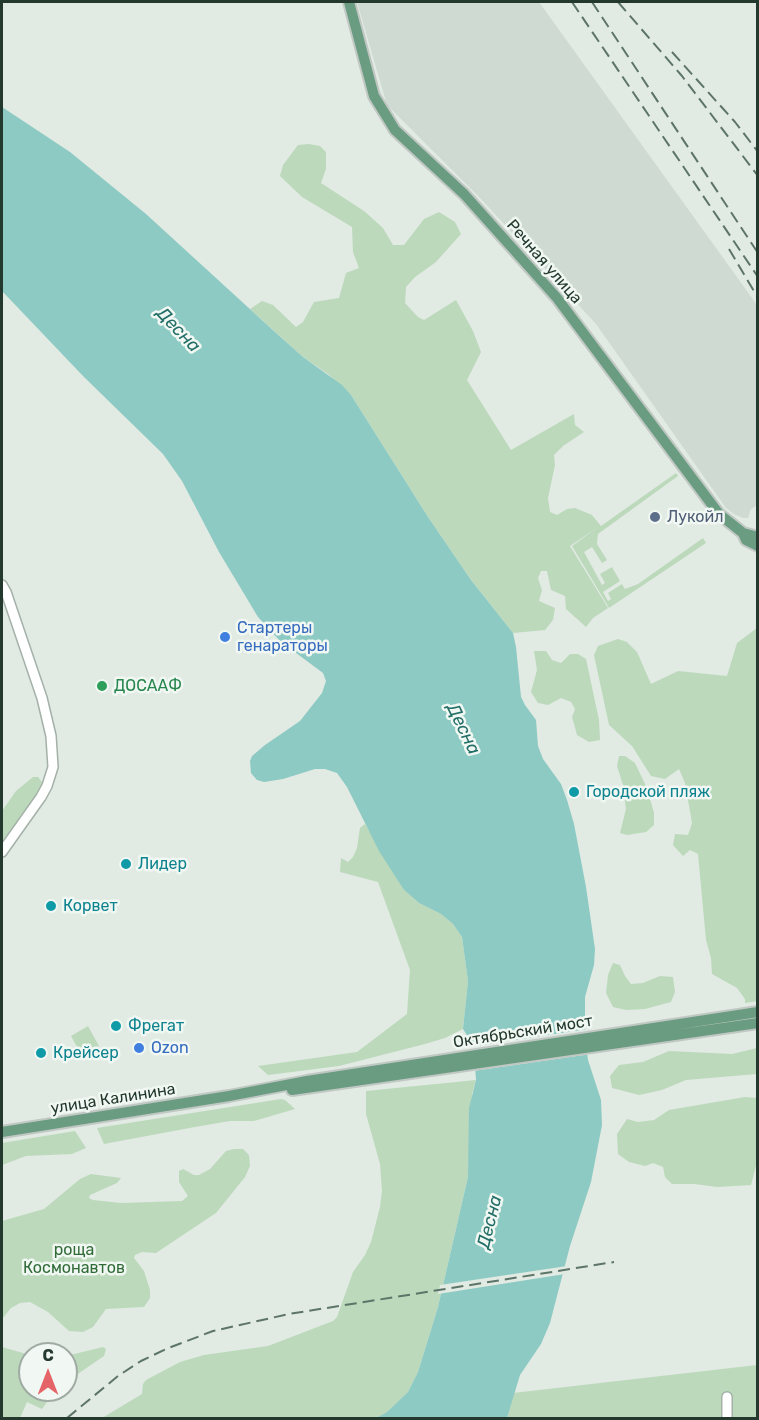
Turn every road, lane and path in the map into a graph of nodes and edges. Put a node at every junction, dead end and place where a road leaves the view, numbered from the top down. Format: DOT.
graph roads {
  1 [pos="349,2"];
  2 [pos="743,533"];
  3 [pos="758,537"];
  4 [pos="758,546"];
  5 [pos="2,585"];
  6 [pos="2,852"];
  7 [pos="758,1012"];
  8 [pos="744,1019"];
  9 [pos="758,1023"];
  10 [pos="308,1085"];
  11 [pos="2,1132"];
  12 [pos="727,1397"];
  13 [pos="727,1419"];
  1 -- 2 [label="main road, Речная улица"];
  2 -- 3 [label="main road, Речная улица"];
  2 -- 4 [label="main road, Речная улица"];
  5 -- 6 [label="street"];
  7 -- 8 [label="main road"];
  8 -- 9 [label="main road"];
  8 -- 10 [label="main road, Октябрьский мост"];
  10 -- 11 [label="main road, улица Калинина"];
  12 -- 13 [label="street"];
}
